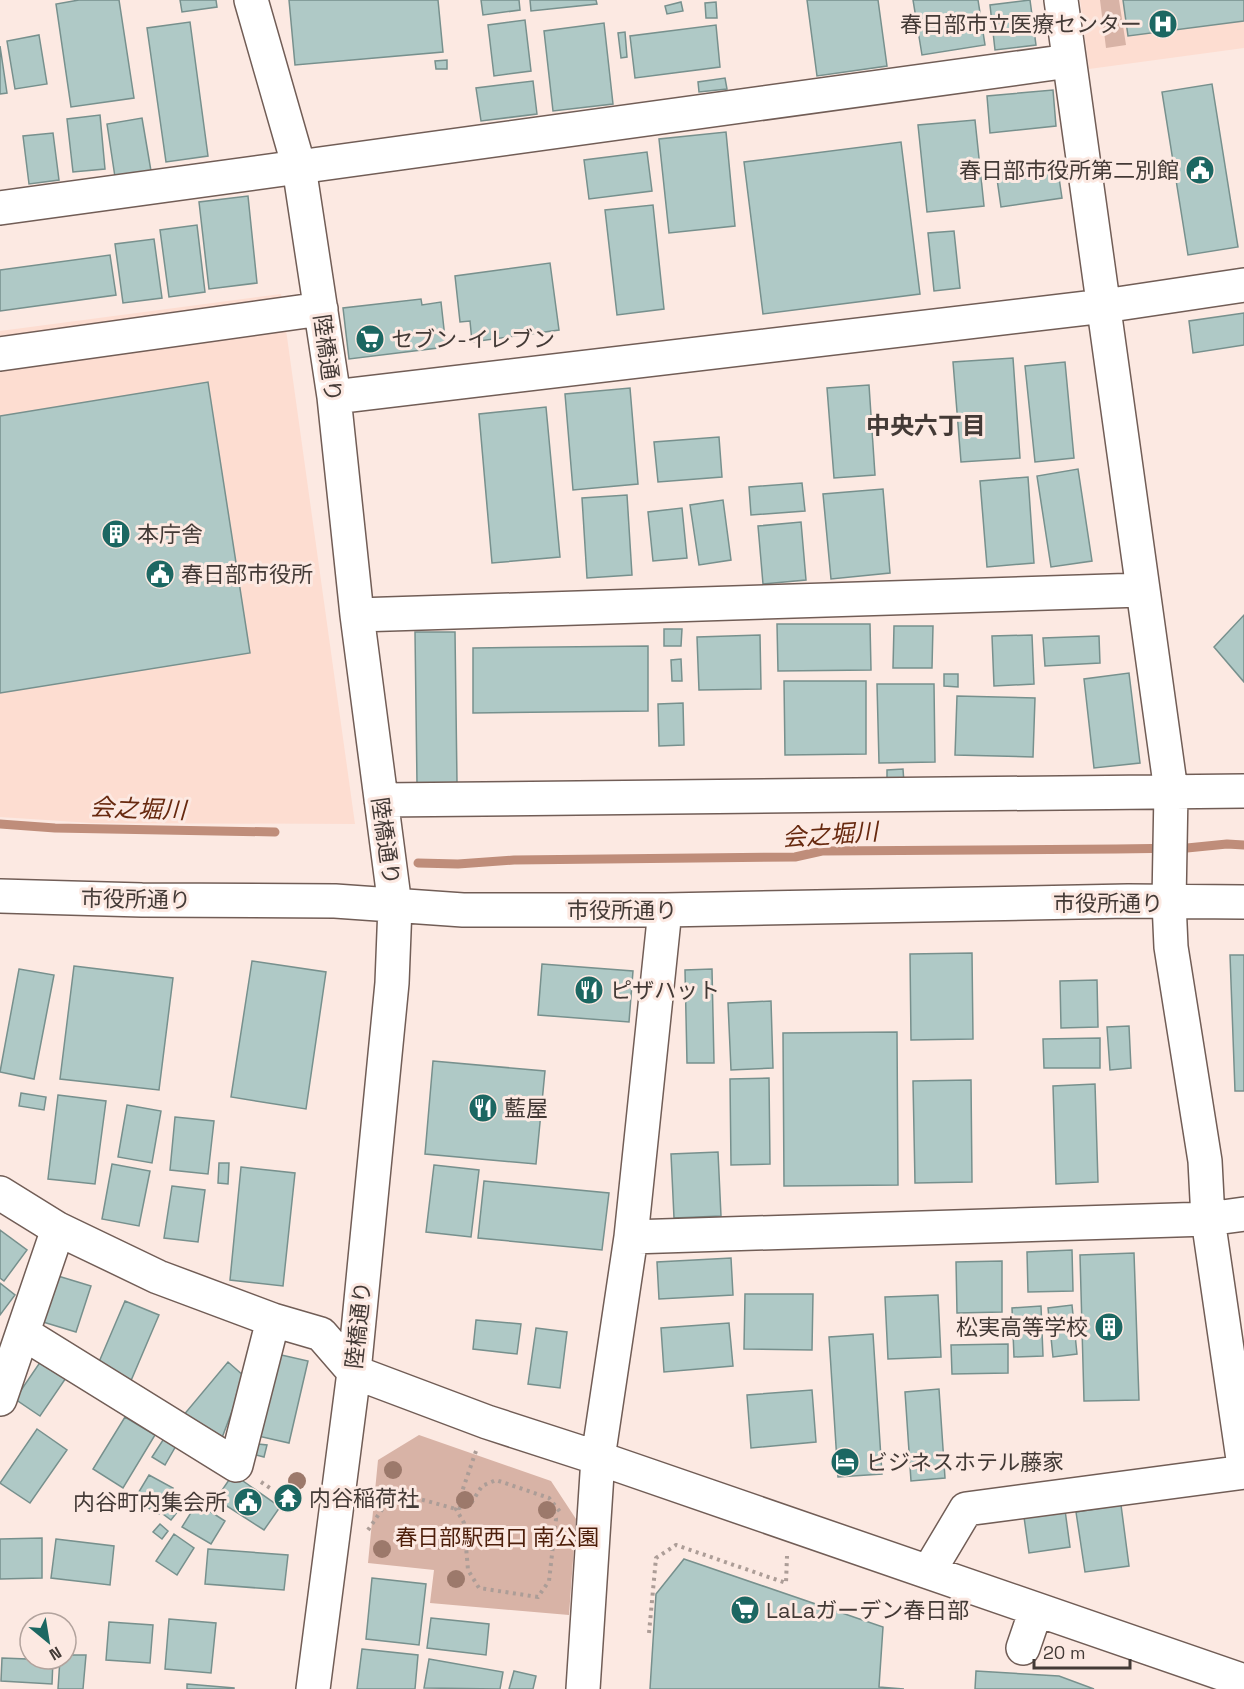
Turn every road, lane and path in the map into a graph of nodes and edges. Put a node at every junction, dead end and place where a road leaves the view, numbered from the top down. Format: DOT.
graph roads {
  1 [pos="251,0"];
  2 [pos="1061,0"];
  3 [pos="1069,61"];
  4 [pos="298,167"];
  5 [pos="0,208"];
  6 [pos="1244,285"];
  7 [pos="1104,306"];
  8 [pos="321,309"];
  9 [pos="0,354"];
  10 [pos="334,397"];
  11 [pos="1142,590"];
  12 [pos="357,615"];
  13 [pos="1244,791"];
  14 [pos="1171,803"];
  15 [pos="382,810"];
  16 [pos="1169,887"];
  17 [pos="393,890"];
  18 [pos="0,896"];
  19 [pos="1244,902"];
  20 [pos="664,910"];
  21 [pos="0,1193"];
  22 [pos="1244,1214"];
  23 [pos="1208,1220"];
  24 [pos="58,1229"];
  25 [pos="632,1237"];
  26 [pos="273,1320"];
  27 [pos="23,1333"];
  28 [pos="354,1372"];
  29 [pos="0,1400"];
  30 [pos="479,1444"];
  31 [pos="598,1458"];
  32 [pos="1244,1466"];
  33 [pos="1244,1472"];
  34 [pos="394,1492"];
  35 [pos="549,1498"];
  36 [pos="456,1509"];
  37 [pos="562,1515"];
  38 [pos="788,1550"];
  39 [pos="928,1571"];
  40 [pos="1036,1610"];
  41 [pos="649,1633"];
  42 [pos="1023,1648"];
  43 [pos="1244,1681"];
  44 [pos="314,1689"];
  45 [pos="584,1689"];
  1 -- 4 [label="street, 陸橋通り"];
  2 -- 3 [label="street"];
  3 -- 4 [label="street"];
  3 -- 7 [label="street"];
  4 -- 5 [label="street"];
  4 -- 8 [label="street, 陸橋通り"];
  6 -- 7 [label="street"];
  7 -- 10 [label="street"];
  7 -- 11 [label="street"];
  8 -- 9 [label="street"];
  8 -- 10 [label="street, 陸橋通り"];
  10 -- 12 [label="street, 陸橋通り"];
  11 -- 12 [label="street"];
  11 -- 14 [label="street"];
  12 -- 15 [label="street, 陸橋通り"];
  13 -- 14 [label="street"];
  14 -- 15 [label="street"];
  14 -- 16 [label="street"];
  15 -- 17 [label="street, 陸橋通り"];
  16 -- 19 [label="street, 市役所通り"];
  16 -- 20 [label="street, 市役所通り"];
  16 -- 23 [label="street"];
  17 -- 18 [label="street, 市役所通り"];
  17 -- 20 [label="street, 市役所通り"];
  17 -- 28 [label="street, 陸橋通り"];
  20 -- 25 [label="street"];
  21 -- 24 [label="street"];
  22 -- 23 [label="street"];
  23 -- 25 [label="street"];
  23 -- 32 [label="street"];
  24 -- 26 [label="street"];
  24 -- 27 [label="street"];
  25 -- 31 [label="street"];
  26 -- 27 [label="street"];
  26 -- 28 [label="street"];
  27 -- 29 [label="street"];
  28 -- 31 [label="street"];
  28 -- 44 [label="street, 陸橋通り"];
  30 -- 36 [label="path"];
  31 -- 39 [label="street"];
  31 -- 45 [label="street"];
  33 -- 39 [label="street"];
  34 -- 36 [label="path"];
  35 -- 36 [label="path"];
  35 -- 36 [label="path"];
  35 -- 37 [label="path"];
  38 -- 41 [label="path"];
  39 -- 40 [label="street"];
  40 -- 42 [label="street"];
  40 -- 43 [label="street"];
}
